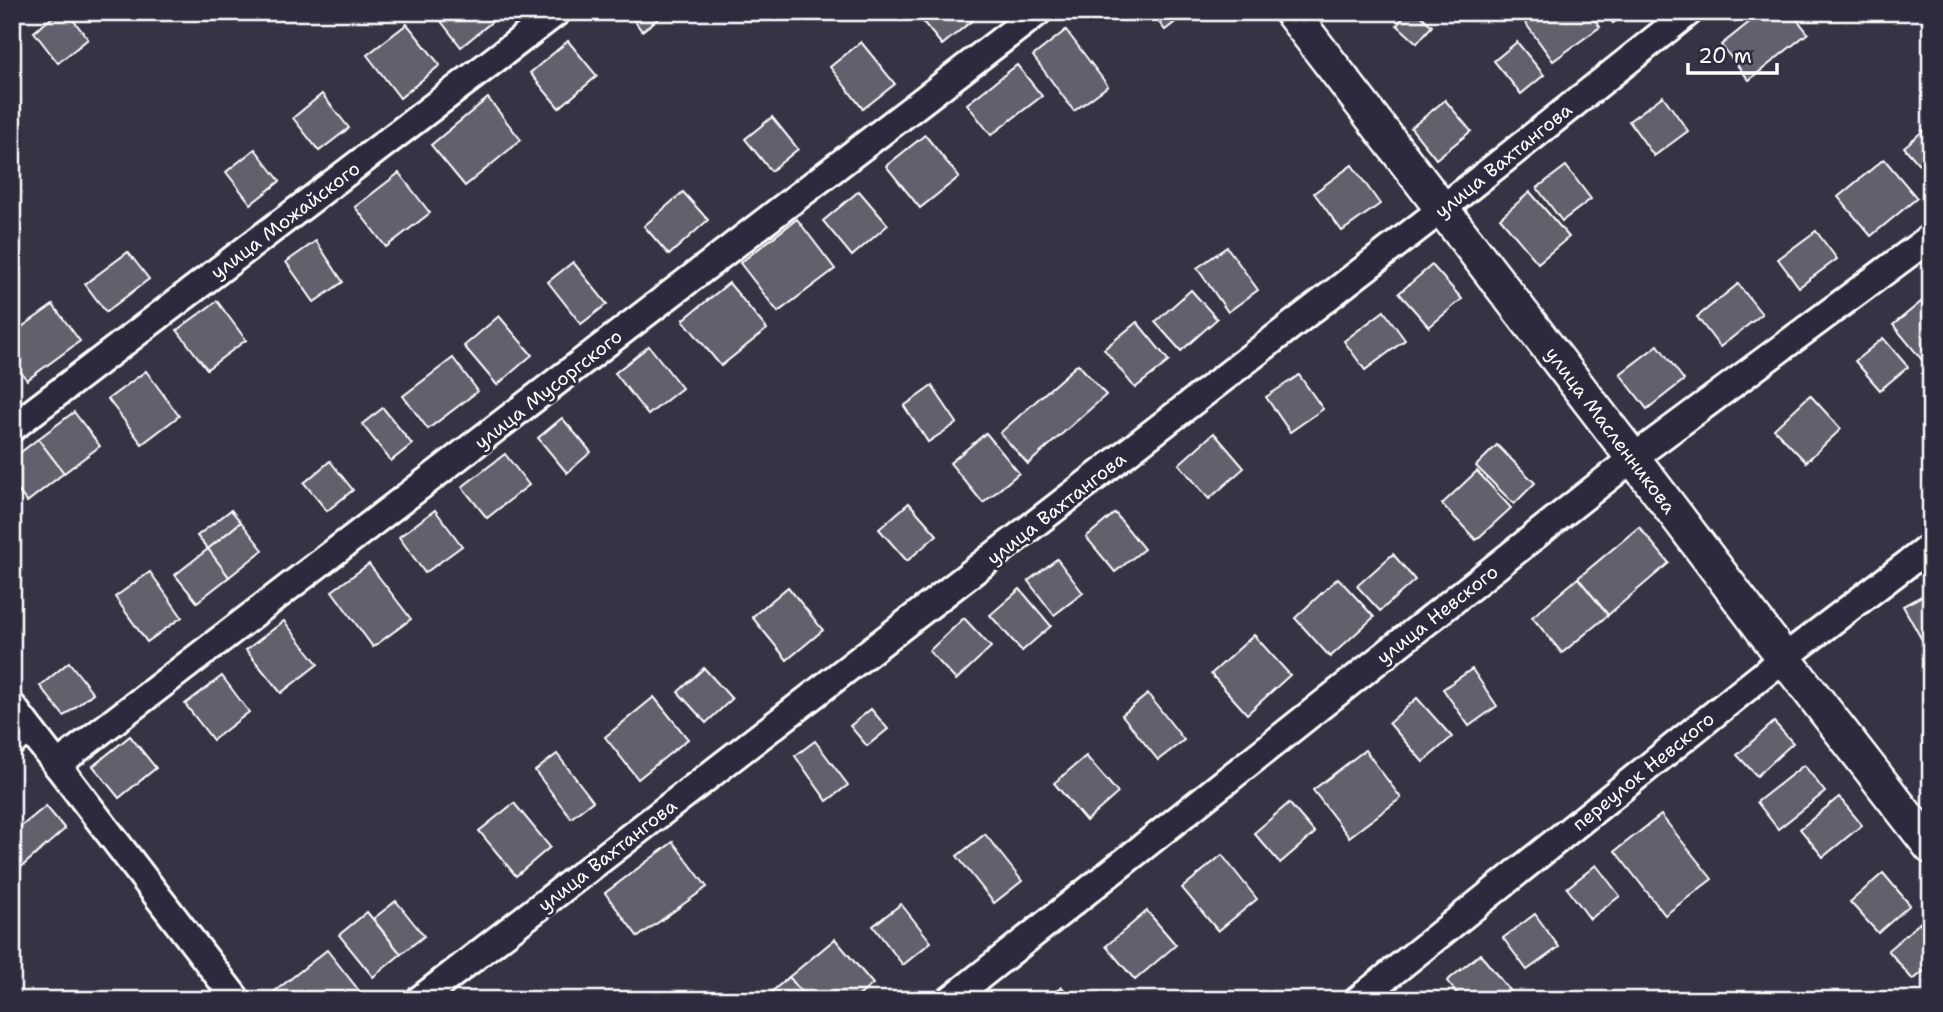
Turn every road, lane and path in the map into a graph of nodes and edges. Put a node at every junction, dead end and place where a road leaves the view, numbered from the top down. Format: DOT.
graph roads {
  1 [pos="557,12"];
  2 [pos="1038,12"];
  3 [pos="1291,12"];
  4 [pos="1689,12"];
  5 [pos="1442,209"];
  6 [pos="1931,237"];
  7 [pos="12,428"];
  8 [pos="1633,458"];
  9 [pos="1931,546"];
  10 [pos="1783,658"];
  11 [pos="12,706"];
  12 [pos="34,734"];
  13 [pos="12,750"];
  14 [pos="57,765"];
  15 [pos="1931,847"];
  16 [pos="237,1000"];
  17 [pos="419,1000"];
  18 [pos="950,1000"];
  19 [pos="1358,1000"];
  1 -- 7 [label="street, улица Можайского"];
  2 -- 14 [label="street, улица Мусоргского"];
  3 -- 5 [label="street, улица Масленникова"];
  4 -- 5 [label="street, улица Вахтангова"];
  5 -- 8 [label="street, улица Масленникова"];
  5 -- 17 [label="street, улица Вахтангова"];
  6 -- 8 [label="street, улица Невского"];
  8 -- 10 [label="street, улица Масленникова"];
  8 -- 18 [label="street, улица Невского"];
  9 -- 10 [label="street, переулок Невского"];
  10 -- 15 [label="street, улица Масленникова"];
  10 -- 19 [label="street, переулок Невского"];
  11 -- 12 [label="street"];
  12 -- 13 [label="lane"];
  12 -- 14 [label="street"];
  14 -- 16 [label="street"];
}
